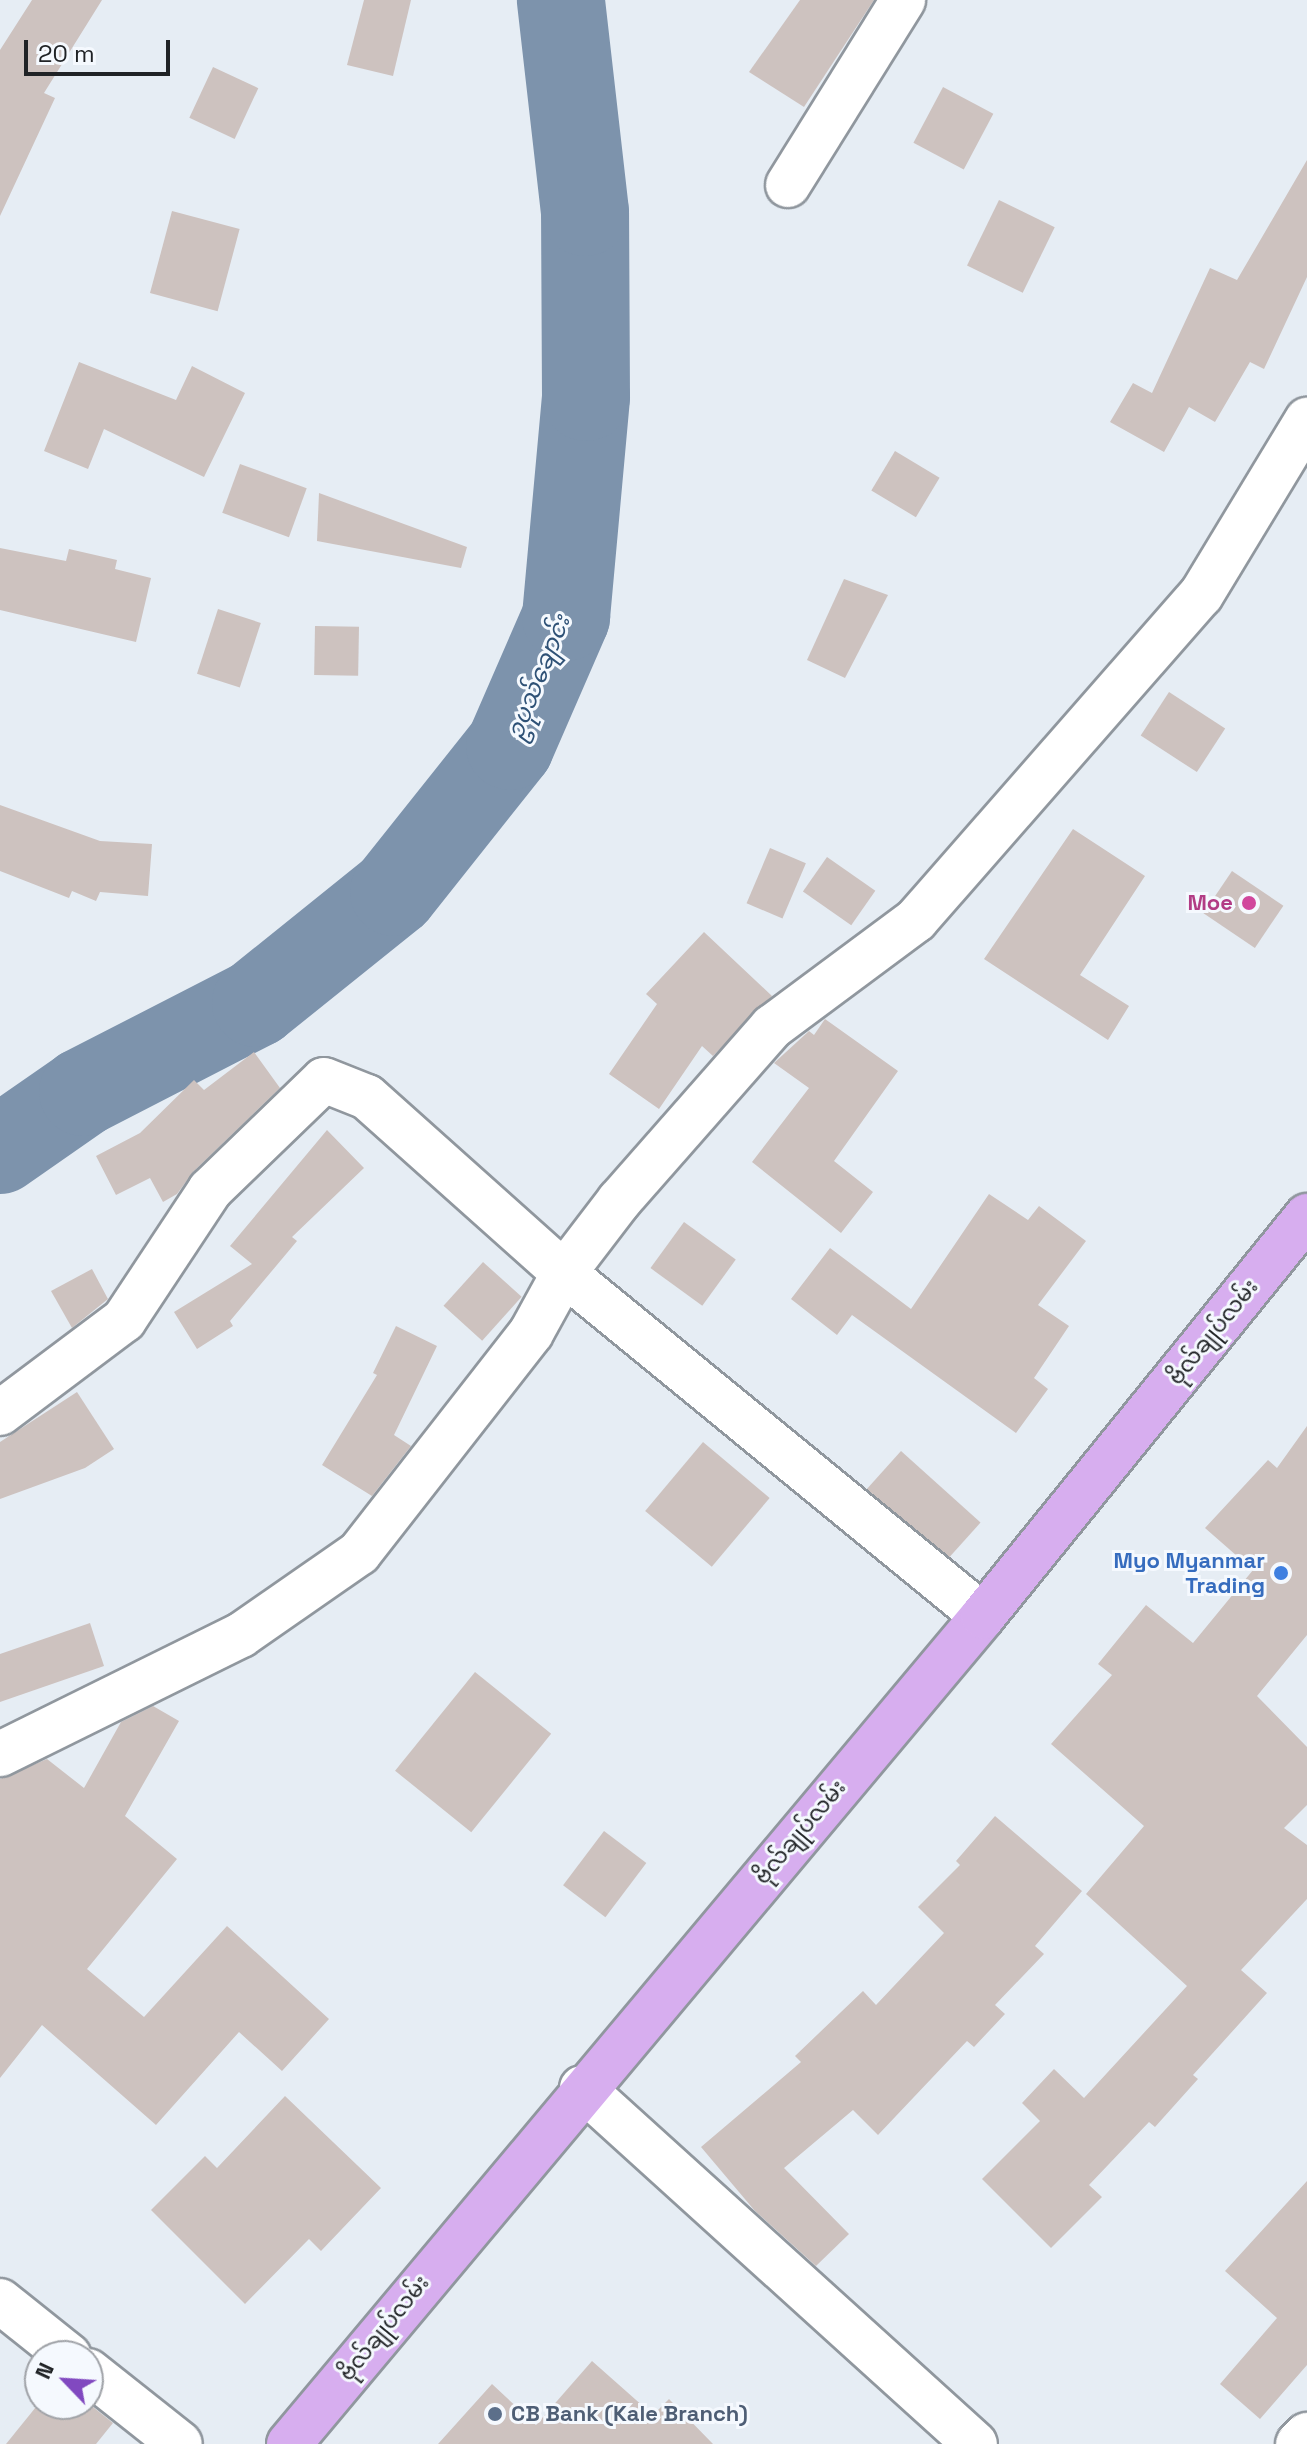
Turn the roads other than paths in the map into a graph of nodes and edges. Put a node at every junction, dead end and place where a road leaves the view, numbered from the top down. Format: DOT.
graph roads {
  1 [pos="903,0"];
  2 [pos="788,185"];
  3 [pos="1307,420"];
  4 [pos="1300,1239"];
  5 [pos="564,1273"];
  6 [pos="0,1413"];
  7 [pos="983,1616"];
  8 [pos="0,1754"];
  9 [pos="582,2088"];
  10 [pos="0,2301"];
  11 [pos="49,2340"];
  12 [pos="104,2384"];
  13 [pos="1307,2435"];
  14 [pos="180,2444"];
  15 [pos="289,2444"];
  16 [pos="975,2444"];
  17 [pos="1298,2444"];
  1 -- 2 [label="street"];
  3 -- 5 [label="street"];
  4 -- 7 [label="highway, ဗိုလ်ချုပ်လမ်း"];
  5 -- 6 [label="street"];
  5 -- 7 [label="street"];
  5 -- 8 [label="street"];
  7 -- 9 [label="highway, ဗိုလ်ချုပ်လမ်း"];
  9 -- 15 [label="highway, ဗိုလ်ချုပ်လမ်း"];
  9 -- 16 [label="street"];
  10 -- 11 [label="street"];
  12 -- 14 [label="street"];
  13 -- 17 [label="street"];
}
